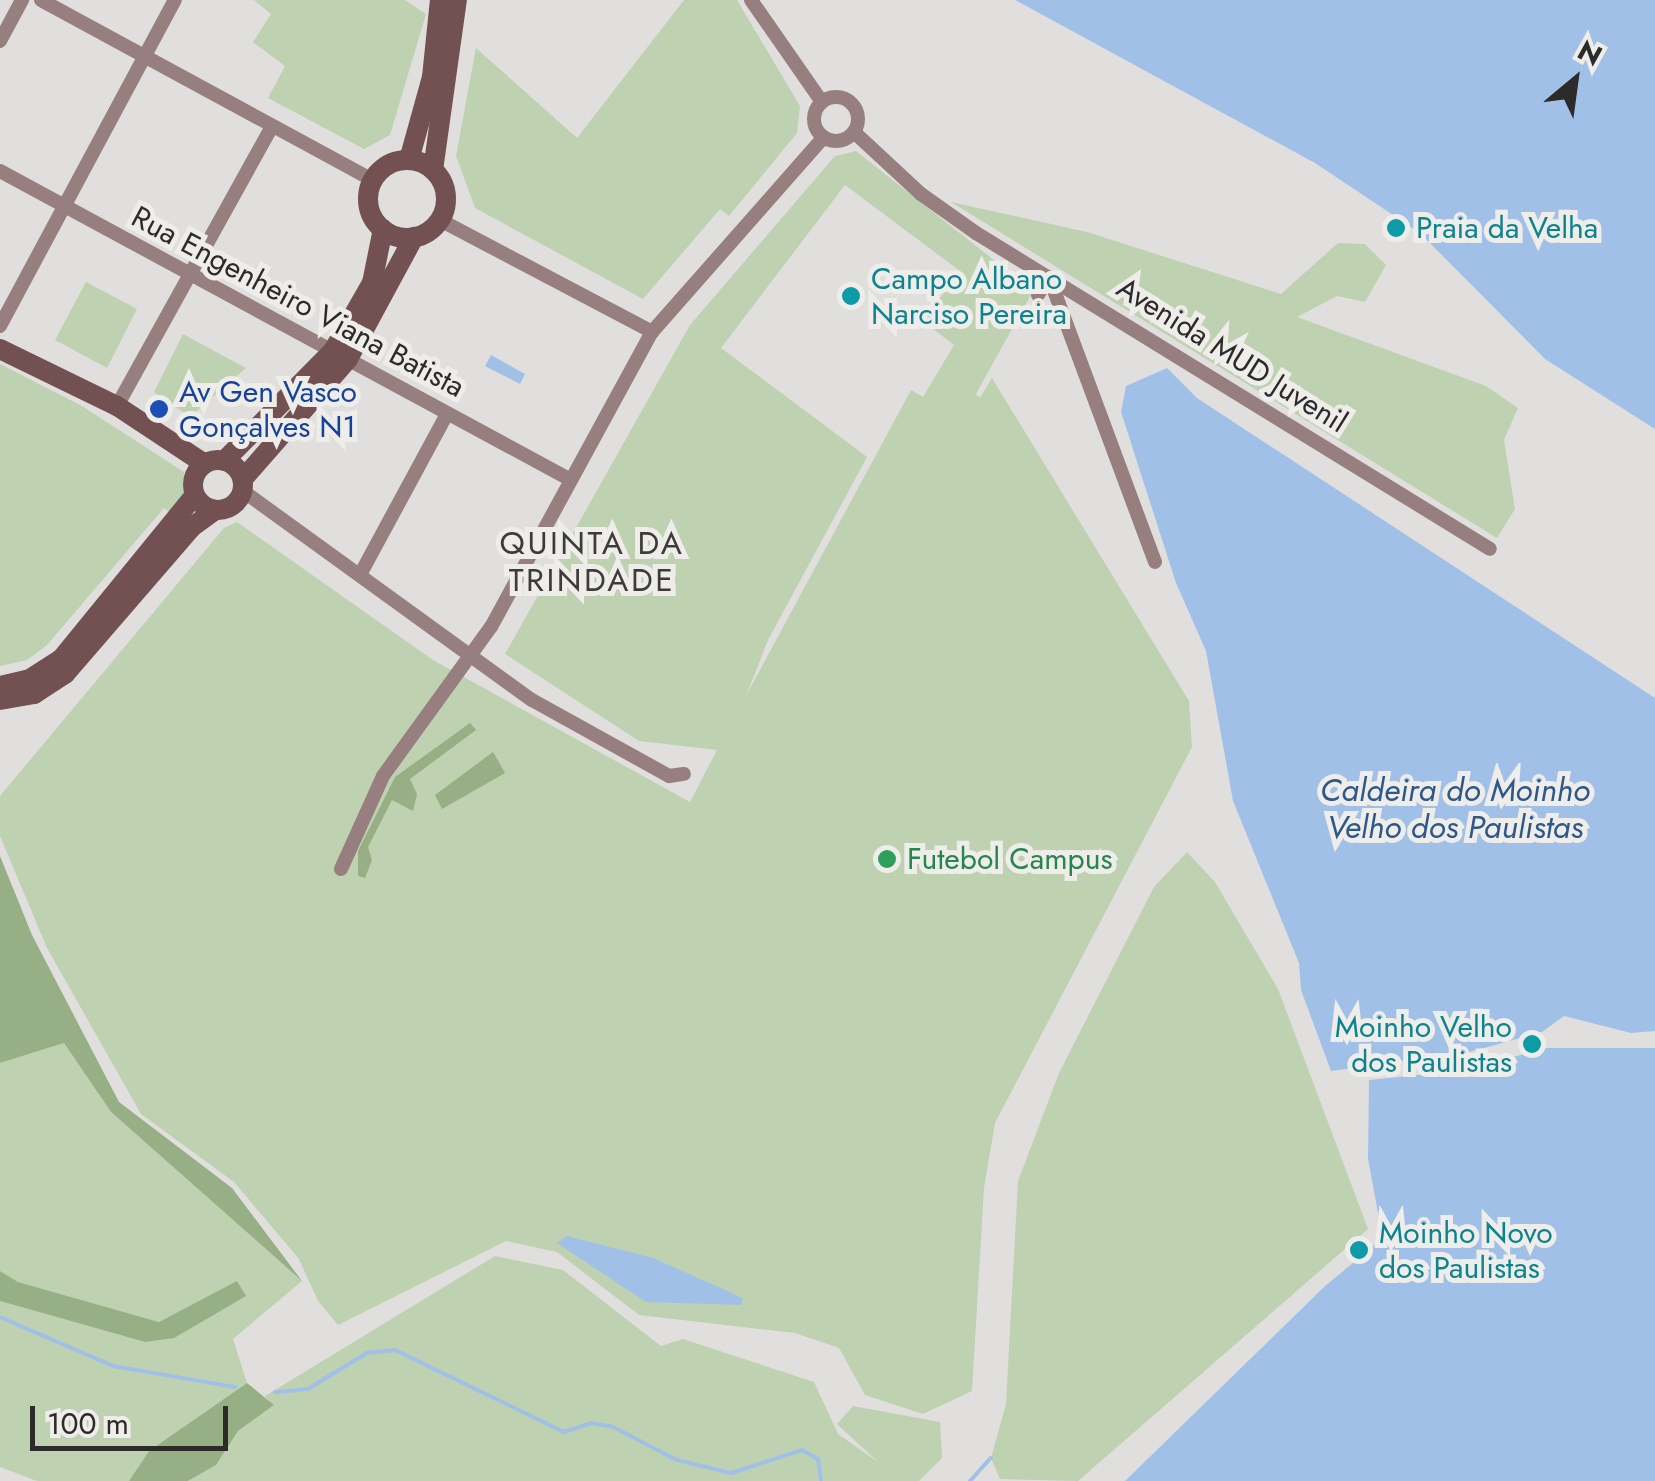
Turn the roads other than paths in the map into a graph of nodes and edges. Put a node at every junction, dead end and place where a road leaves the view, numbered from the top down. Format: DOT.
graph roads {
  1 [pos="22,0"];
  2 [pos="41,0"];
  3 [pos="175,0"];
  4 [pos="751,0"];
  5 [pos="446,3"];
  6 [pos="0,41"];
  7 [pos="144,56"];
  8 [pos="822,102"];
  9 [pos="272,126"];
  10 [pos="854,132"];
  11 [pos="824,137"];
  12 [pos="409,160"];
  13 [pos="433,170"];
  14 [pos="0,171"];
  15 [pos="372,180"];
  16 [pos="65,206"];
  17 [pos="440,220"];
  18 [pos="383,230"];
  19 [pos="414,237"];
  20 [pos="189,273"];
  21 [pos="1048,277"];
  22 [pos="1038,294"];
  23 [pos="0,326"];
  24 [pos="652,332"];
  25 [pos="0,349"];
  26 [pos="341,355"];
  27 [pos="117,406"];
  28 [pos="448,414"];
  29 [pos="214,462"];
  30 [pos="571,480"];
  31 [pos="243,485"];
  32 [pos="195,495"];
  33 [pos="215,510"];
  34 [pos="1490,548"];
  35 [pos="1155,562"];
  36 [pos="361,572"];
  37 [pos="472,656"];
  38 [pos="0,686"];
  39 [pos="0,700"];
  40 [pos="684,774"];
  41 [pos="341,870"];
  1 -- 6 [label="street"];
  2 -- 7 [label="street"];
  3 -- 7 [label="street"];
  4 -- 8 [label="street"];
  5 -- 12 [label="main road"];
  5 -- 13 [label="main road"];
  7 -- 9 [label="street"];
  7 -- 16 [label="street"];
  8 -- 10 [label="street"];
  8 -- 11 [label="street"];
  9 -- 15 [label="street"];
  9 -- 20 [label="street"];
  10 -- 11 [label="street"];
  10 -- 21 [label="street, Avenida MUD Juvenil"];
  11 -- 24 [label="street"];
  12 -- 13 [label="main road"];
  12 -- 15 [label="main road"];
  13 -- 17 [label="main road"];
  14 -- 16 [label="street, Rua Engenheiro Viana Batista"];
  15 -- 18 [label="main road"];
  16 -- 20 [label="street, Rua Engenheiro Viana Batista"];
  16 -- 23 [label="street"];
  17 -- 19 [label="main road"];
  17 -- 24 [label="street"];
  18 -- 19 [label="main road"];
  18 -- 26 [label="main road"];
  19 -- 26 [label="main road"];
  20 -- 26 [label="street, Rua Engenheiro Viana Batista"];
  20 -- 27 [label="street"];
  21 -- 22 [label="street"];
  21 -- 34 [label="street, Avenida MUD Juvenil"];
  21 -- 35 [label="street"];
  24 -- 30 [label="street"];
  25 -- 27 [label="main road"];
  26 -- 28 [label="street, Rua Engenheiro Viana Batista"];
  26 -- 29 [label="main road"];
  26 -- 31 [label="main road"];
  27 -- 29 [label="main road"];
  28 -- 30 [label="street, Rua Engenheiro Viana Batista"];
  28 -- 36 [label="street"];
  29 -- 31 [label="main road"];
  29 -- 32 [label="main road"];
  30 -- 37 [label="street"];
  31 -- 33 [label="main road"];
  31 -- 36 [label="street"];
  32 -- 33 [label="main road"];
  32 -- 38 [label="main road"];
  33 -- 39 [label="main road"];
  36 -- 37 [label="street"];
  37 -- 40 [label="street"];
  37 -- 41 [label="street"];
}
